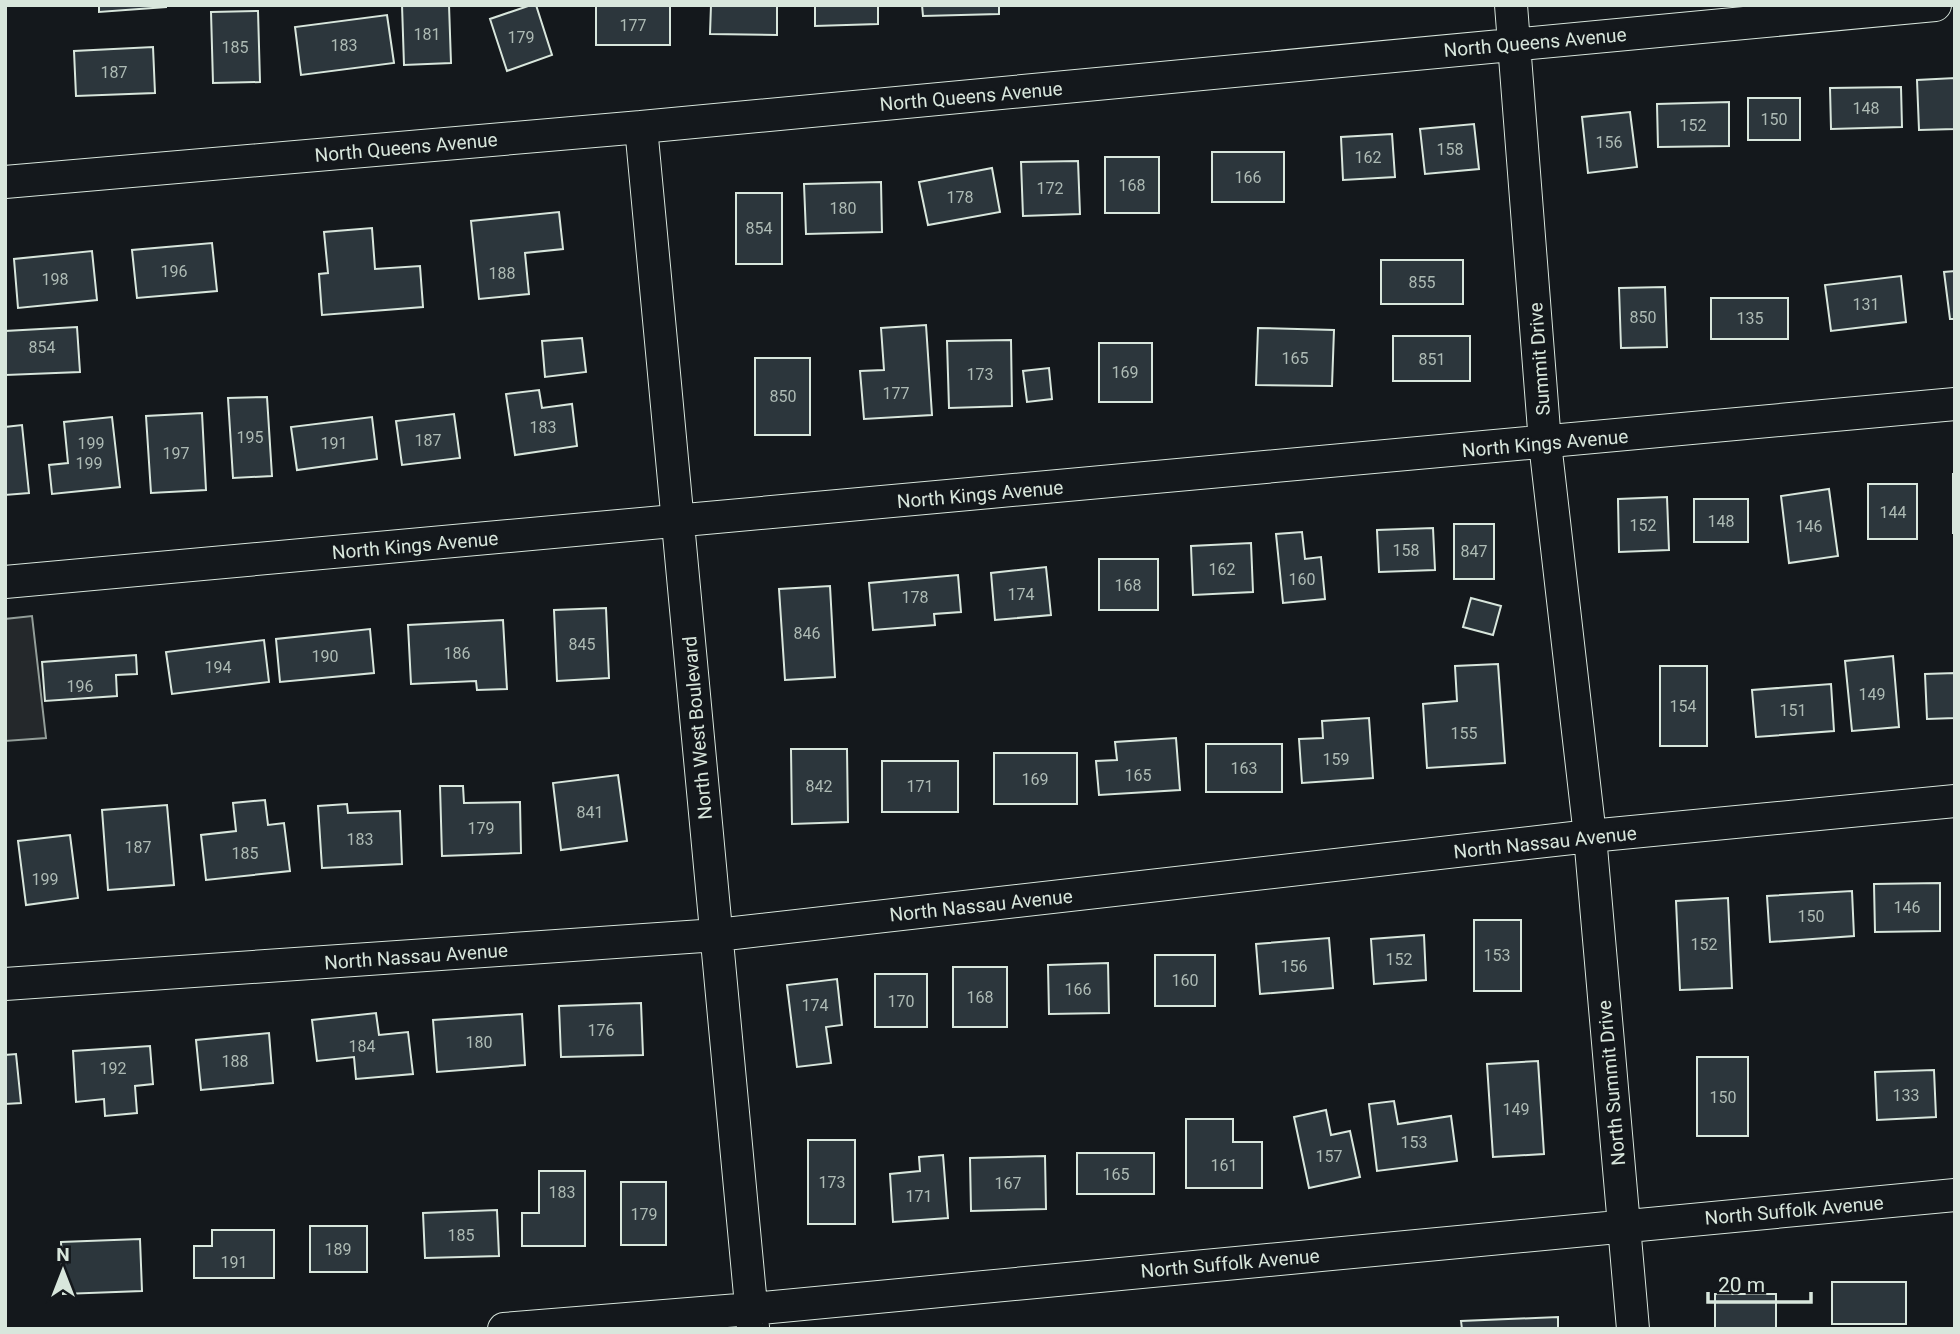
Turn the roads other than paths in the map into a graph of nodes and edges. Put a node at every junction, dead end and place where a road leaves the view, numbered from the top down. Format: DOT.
graph roads {
  1 [pos="1511,5"];
  2 [pos="1936,5"];
  3 [pos="1515,44"];
  4 [pos="641,127"];
  5 [pos="5,182"];
  6 [pos="1955,404"];
  7 [pos="1545,443"];
  8 [pos="678,521"];
  9 [pos="5,582"];
  10 [pos="1955,801"];
  11 [pos="1590,836"];
  12 [pos="717,935"];
  13 [pos="5,984"];
  14 [pos="1955,1195"];
  15 [pos="1623,1226"];
  16 [pos="752,1319"];
  17 [pos="504,1329"];
  18 [pos="1633,1329"];
  1 -- 3 [label="street, Summit Drive"];
  2 -- 3 [label="street, North Queens Avenue"];
  3 -- 4 [label="street, North Queens Avenue"];
  3 -- 7 [label="street, Summit Drive"];
  4 -- 5 [label="street, North Queens Avenue"];
  4 -- 8 [label="street, North West Boulevard"];
  6 -- 7 [label="street, North Kings Avenue"];
  7 -- 8 [label="street, North Kings Avenue"];
  7 -- 11 [label="street, Summit Drive"];
  8 -- 9 [label="street, North Kings Avenue"];
  8 -- 12 [label="street, North West Boulevard"];
  10 -- 11 [label="street, North Nassau Avenue"];
  11 -- 12 [label="street, North Nassau Avenue"];
  11 -- 15 [label="street, North Summit Drive"];
  12 -- 13 [label="street, North Nassau Avenue"];
  12 -- 16 [label="street, North West Boulevard"];
  14 -- 15 [label="street, North Suffolk Avenue"];
  15 -- 16 [label="street, North Suffolk Avenue"];
  15 -- 18 [label="street, North Summit Drive"];
  16 -- 17 [label="street, North Suffolk Avenue"];
}
